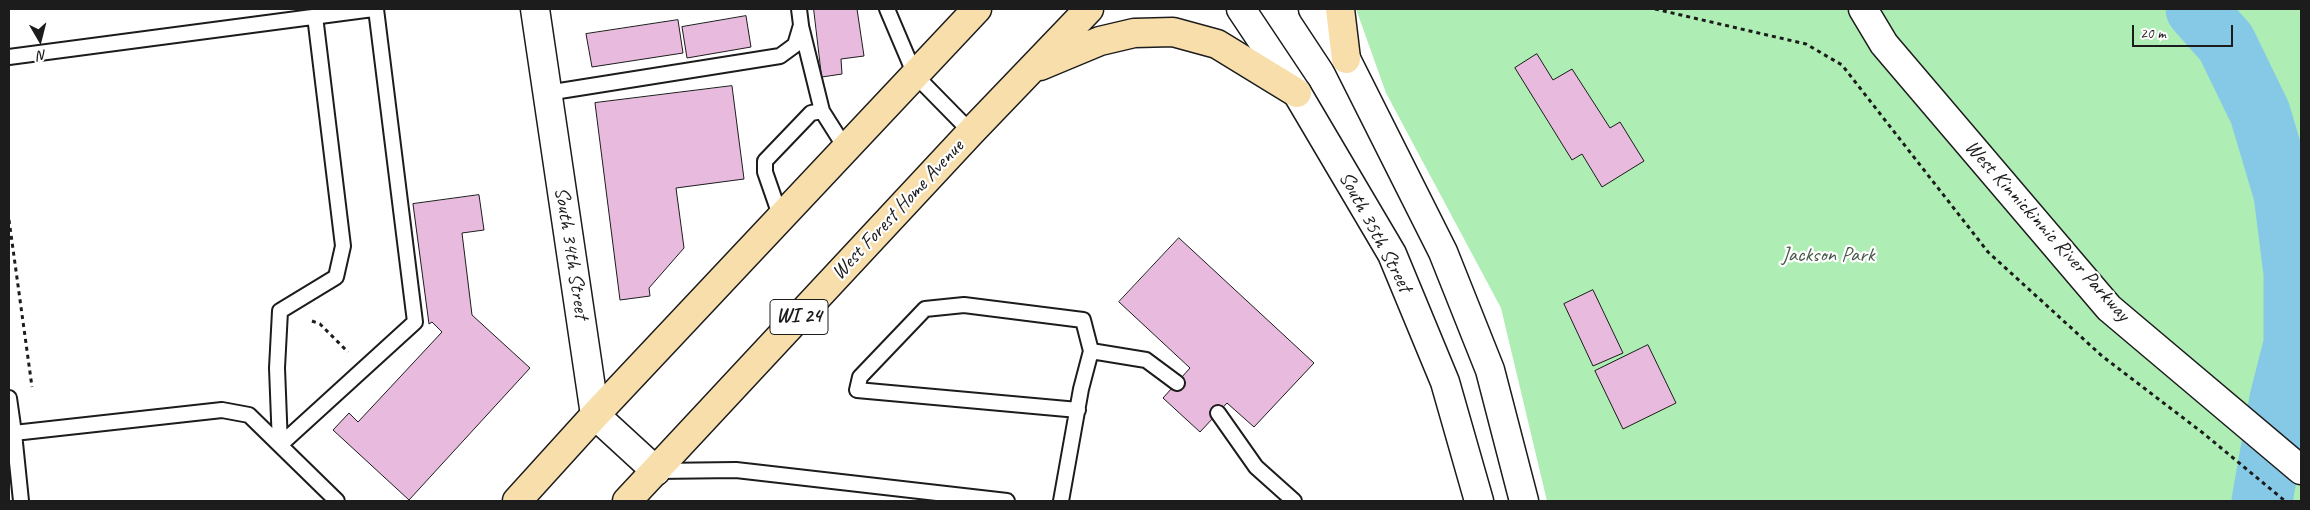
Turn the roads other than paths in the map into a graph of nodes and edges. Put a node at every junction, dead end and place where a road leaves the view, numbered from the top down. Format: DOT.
graph roads {
  1 [pos="374,9"];
  2 [pos="534,9"];
  3 [pos="799,9"];
  4 [pos="887,9"];
  5 [pos="977,9"];
  6 [pos="1089,9"];
  7 [pos="1241,9"];
  8 [pos="1313,9"];
  9 [pos="1340,9"];
  10 [pos="1863,9"];
  11 [pos="316,16"];
  12 [pos="801,25"];
  13 [pos="9,57"];
  14 [pos="1346,59"];
  15 [pos="1029,71"];
  16 [pos="915,75"];
  17 [pos="547,93"];
  18 [pos="1297,93"];
  19 [pos="822,111"];
  20 [pos="971,132"];
  21 [pos="846,149"];
  22 [pos="781,218"];
  23 [pos="1091,350"];
  24 [pos="1177,383"];
  25 [pos="9,398"];
  26 [pos="1078,410"];
  27 [pos="1218,414"];
  28 [pos="595,415"];
  29 [pos="14,433"];
  30 [pos="280,445"];
  31 [pos="2301,470"];
  32 [pos="656,471"];
  33 [pos="21,501"];
  34 [pos="337,501"];
  35 [pos="517,501"];
  36 [pos="627,501"];
  37 [pos="1007,501"];
  38 [pos="1061,501"];
  39 [pos="1294,501"];
  40 [pos="1479,501"];
  41 [pos="1524,501"];
  1 -- 11 [label="lane"];
  1 -- 30 [label="lane"];
  2 -- 17 [label="street, South 34th Street"];
  3 -- 12 [label="lane"];
  4 -- 16 [label="lane"];
  5 -- 16 [label="main road"];
  6 -- 15 [label="main road, West Forest Home Avenue / WI 24"];
  7 -- 18 [label="street, South 35th Street"];
  8 -- 14 [label="street"];
  9 -- 14 [label="main road"];
  10 -- 31 [label="street, West Kinnickinnic River Parkway"];
  11 -- 13 [label="lane"];
  11 -- 30 [label="lane"];
  12 -- 17 [label="lane"];
  12 -- 19 [label="lane"];
  14 -- 41 [label="street"];
  15 -- 18 [label="main road"];
  15 -- 20 [label="main road, West Forest Home Avenue / WI 24"];
  16 -- 20 [label="lane"];
  16 -- 21 [label="main road"];
  17 -- 28 [label="street, South 34th Street"];
  18 -- 40 [label="street, South 35th Street"];
  19 -- 21 [label="lane"];
  19 -- 22 [label="lane"];
  20 -- 32 [label="main road, West Forest Home Avenue / WI 24"];
  21 -- 22 [label="main road"];
  22 -- 28 [label="main road"];
  23 -- 24 [label="lane"];
  23 -- 26 [label="lane"];
  23 -- 26 [label="lane"];
  25 -- 29 [label="lane"];
  26 -- 38 [label="lane"];
  27 -- 39 [label="lane"];
  28 -- 32 [label="street"];
  28 -- 35 [label="main road"];
  29 -- 30 [label="lane"];
  29 -- 33 [label="lane"];
  30 -- 34 [label="lane"];
  32 -- 36 [label="main road, West Forest Home Avenue / WI 24"];
  32 -- 37 [label="lane"];
}
